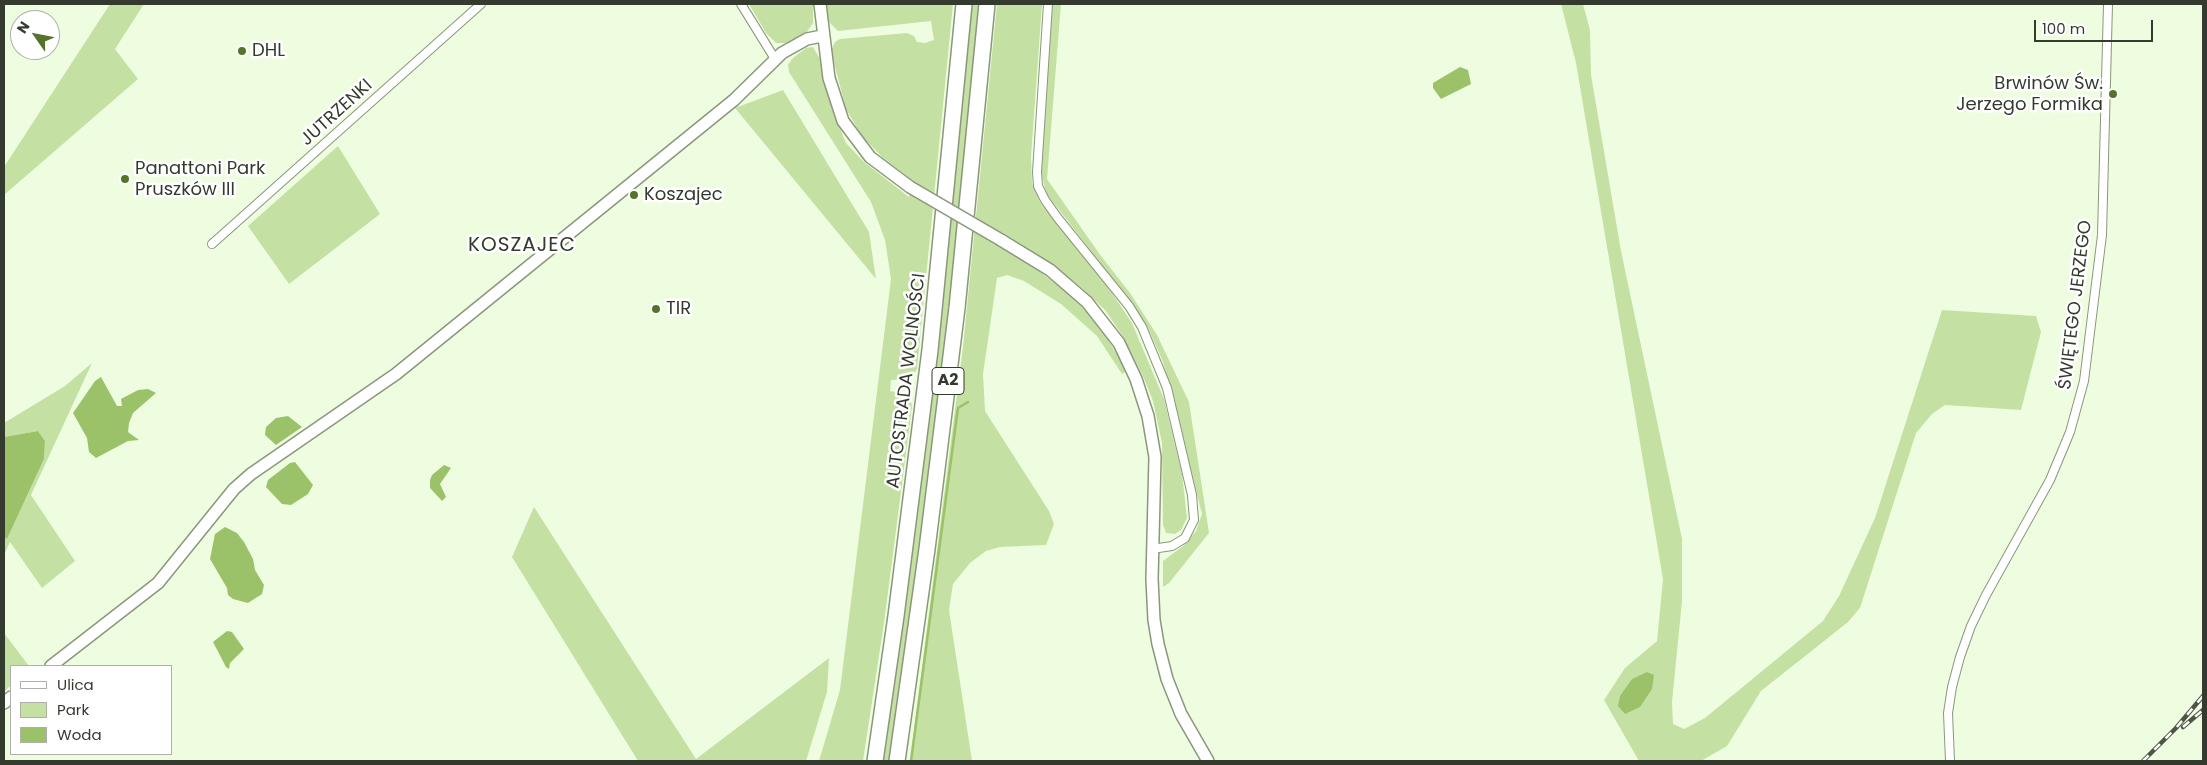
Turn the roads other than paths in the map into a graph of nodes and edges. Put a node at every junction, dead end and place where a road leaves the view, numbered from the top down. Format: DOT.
graph roads {
  1 [pos="481,4"];
  2 [pos="741,4"];
  3 [pos="820,4"];
  4 [pos="964,4"];
  5 [pos="987,4"];
  6 [pos="1048,4"];
  7 [pos="2108,4"];
  8 [pos="822,36"];
  9 [pos="775,59"];
  10 [pos="212,244"];
  11 [pos="1152,549"];
  12 [pos="52,665"];
  13 [pos="874,761"];
  14 [pos="897,761"];
  15 [pos="1208,761"];
  16 [pos="1950,761"];
  1 -- 10 [label="street, JUTRZENKI"];
  2 -- 9 [label="street"];
  3 -- 8 [label="street"];
  4 -- 13 [label="highway, AUTOSTRADA WOLNOŚCI / A2"];
  5 -- 14 [label="highway, A2"];
  6 -- 11 [label="street"];
  7 -- 16 [label="street, ŚWIĘTEGO JERZEGO"];
  8 -- 9 [label="street"];
  8 -- 11 [label="street, bridge"];
  9 -- 12 [label="street"];
  11 -- 15 [label="street"];
}
